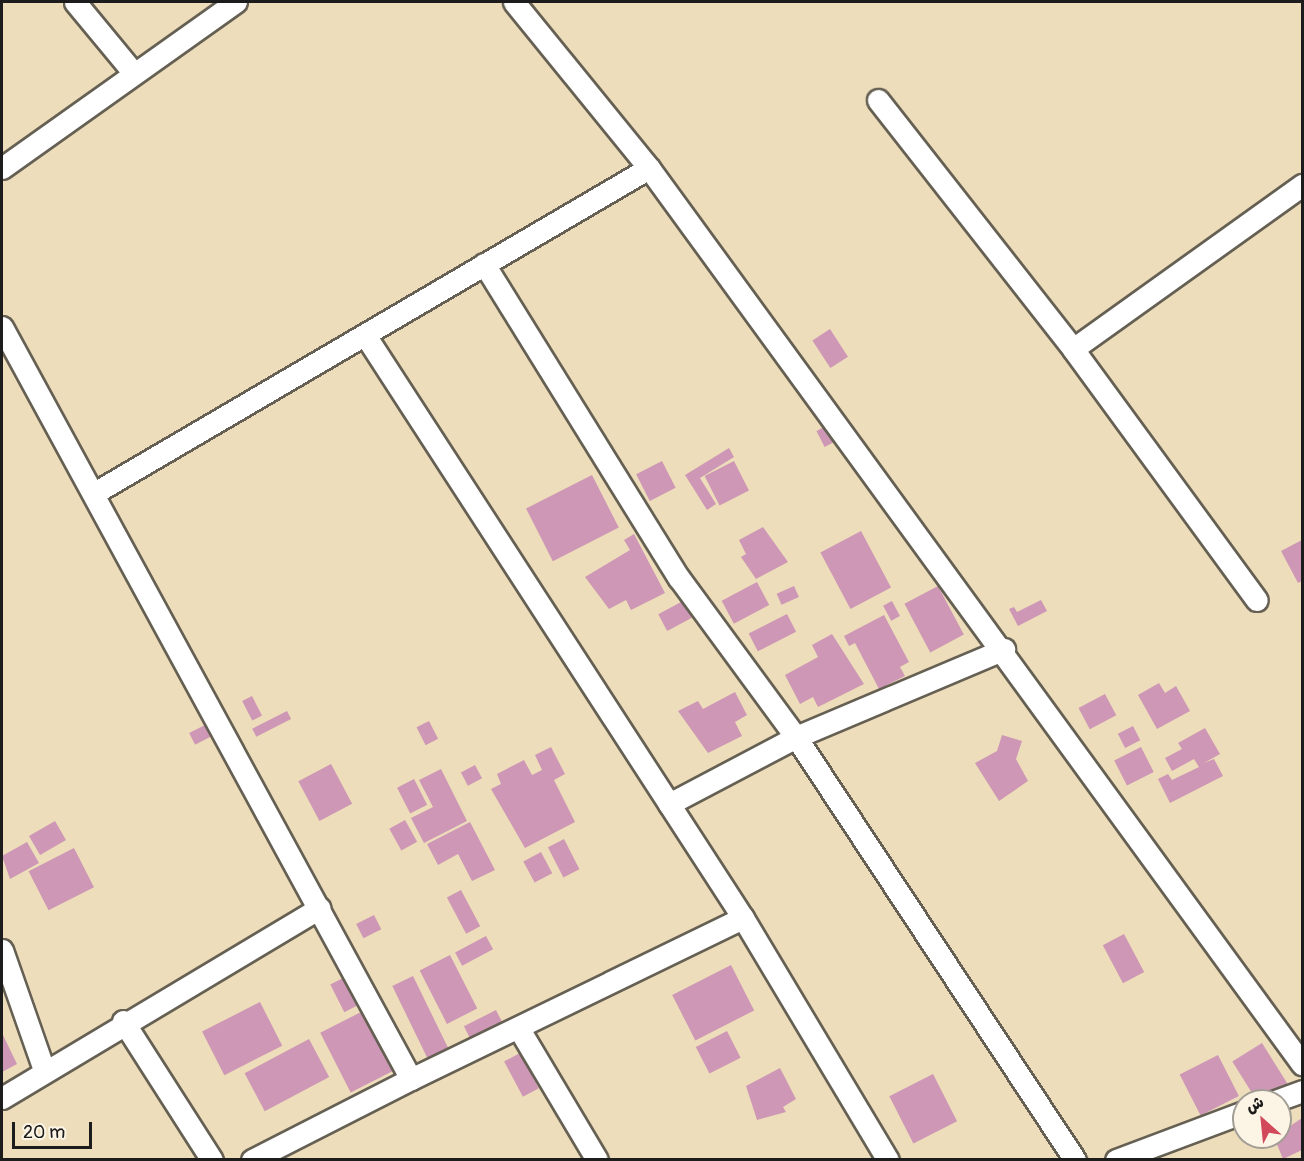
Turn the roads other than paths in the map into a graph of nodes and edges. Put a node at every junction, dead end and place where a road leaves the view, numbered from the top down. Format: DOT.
graph roads {
  1 [pos="75,2"];
  2 [pos="236,2"];
  3 [pos="514,2"];
  4 [pos="132,71"];
  5 [pos="878,100"];
  6 [pos="2,168"];
  7 [pos="649,168"];
  8 [pos="1302,185"];
  9 [pos="484,264"];
  10 [pos="2,327"];
  11 [pos="365,335"];
  12 [pos="1073,349"];
  13 [pos="96,492"];
  14 [pos="1257,600"];
  15 [pos="1004,649"];
  16 [pos="796,737"];
  17 [pos="669,804"];
  18 [pos="319,908"];
  19 [pos="743,918"];
  20 [pos="2,950"];
  21 [pos="123,1021"];
  22 [pos="519,1029"];
  23 [pos="1302,1064"];
  24 [pos="44,1070"];
  25 [pos="411,1079"];
  26 [pos="2,1098"];
  27 [pos="1232,1116"];
  28 [pos="212,1160"];
  29 [pos="252,1160"];
  30 [pos="597,1160"];
  31 [pos="888,1160"];
  32 [pos="1075,1160"];
  33 [pos="1116,1160"];
  1 -- 4 [label="street"];
  2 -- 4 [label="street"];
  3 -- 7 [label="street"];
  4 -- 6 [label="street"];
  5 -- 12 [label="street"];
  7 -- 9 [label="street"];
  7 -- 15 [label="street"];
  8 -- 12 [label="street"];
  9 -- 11 [label="street"];
  9 -- 16 [label="street"];
  10 -- 13 [label="street"];
  11 -- 13 [label="street"];
  11 -- 17 [label="street"];
  12 -- 14 [label="street"];
  13 -- 18 [label="street"];
  15 -- 16 [label="street"];
  15 -- 23 [label="street"];
  16 -- 17 [label="street"];
  16 -- 32 [label="street"];
  17 -- 19 [label="street"];
  18 -- 21 [label="street"];
  18 -- 25 [label="street"];
  19 -- 22 [label="street"];
  19 -- 31 [label="street"];
  20 -- 24 [label="street"];
  21 -- 24 [label="street"];
  21 -- 28 [label="street"];
  22 -- 25 [label="street"];
  22 -- 30 [label="street"];
  24 -- 26 [label="street"];
  25 -- 29 [label="street"];
  27 -- 33 [label="street"];
}
